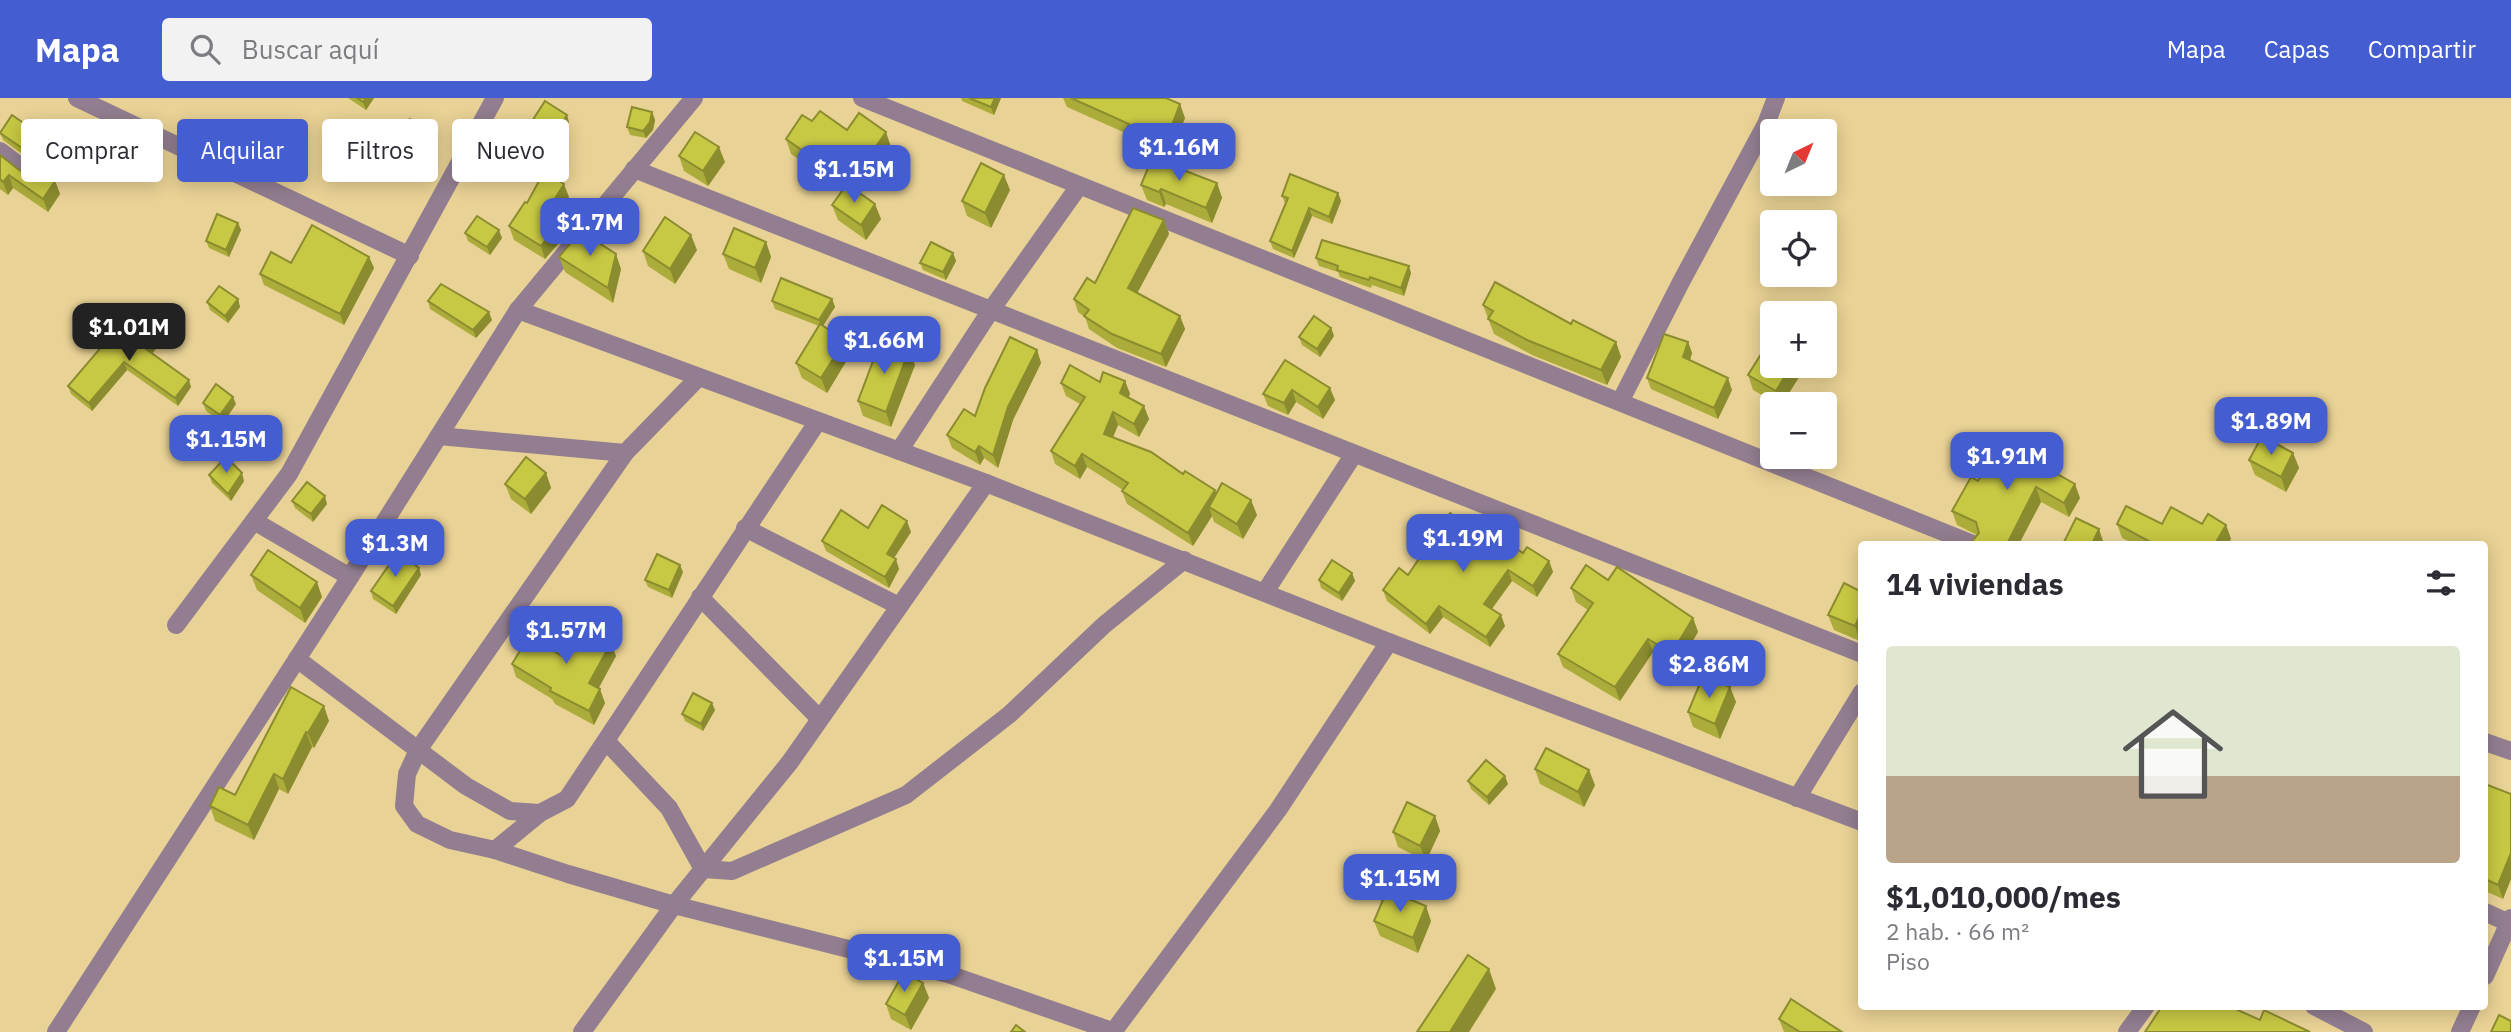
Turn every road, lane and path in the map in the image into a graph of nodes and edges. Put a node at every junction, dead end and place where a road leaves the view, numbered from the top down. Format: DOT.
graph roads {
  1 [pos="77,98"];
  2 [pos="495,98"];
  3 [pos="694,98"];
  4 [pos="862,98"];
  5 [pos="1776,98"];
  6 [pos="0,151"];
  7 [pos="21,167"];
  8 [pos="634,169"];
  9 [pos="1080,186"];
  10 [pos="410,256"];
  11 [pos="518,310"];
  12 [pos="991,310"];
  13 [pos="699,377"];
  14 [pos="1620,402"];
  15 [pos="818,421"];
  16 [pos="439,436"];
  17 [pos="899,451"];
  18 [pos="625,453"];
  19 [pos="1354,454"];
  20 [pos="986,483"];
  21 [pos="254,521"];
  22 [pos="746,528"];
  23 [pos="1961,541"];
  24 [pos="1184,560"];
  25 [pos="350,577"];
  26 [pos="1265,592"];
  27 [pos="700,597"];
  28 [pos="899,606"];
  29 [pos="176,625"];
  30 [pos="1389,642"];
  31 [pos="1858,652"];
  32 [pos="297,659"];
  33 [pos="1858,699"];
  34 [pos="819,718"];
  35 [pos="606,741"];
  36 [pos="2488,743"];
  37 [pos="418,750"];
  38 [pos="2511,751"];
  39 [pos="1797,798"];
  40 [pos="540,813"];
  41 [pos="1858,821"];
  42 [pos="495,850"];
  43 [pos="703,869"];
  44 [pos="674,905"];
  45 [pos="2488,913"];
  46 [pos="2510,921"];
  47 [pos="2488,969"];
  48 [pos="2143,1010"];
  49 [pos="2322,1010"];
  50 [pos="2470,1010"];
  51 [pos="56,1032"];
  52 [pos="582,1032"];
  53 [pos="1114,1032"];
  54 [pos="2127,1032"];
  55 [pos="2364,1032"];
  56 [pos="2460,1032"];
  1 -- 10 [label="street"];
  2 -- 10 [label="street"];
  3 -- 8 [label="street"];
  4 -- 9 [label="street"];
  5 -- 14 [label="street"];
  6 -- 7 [label="street"];
  8 -- 11 [label="street"];
  8 -- 12 [label="street"];
  9 -- 12 [label="street"];
  9 -- 14 [label="street"];
  10 -- 21 [label="street"];
  11 -- 13 [label="street"];
  11 -- 16 [label="street"];
  12 -- 17 [label="street"];
  12 -- 19 [label="street"];
  13 -- 15 [label="street"];
  13 -- 18 [label="street"];
  14 -- 23 [label="street"];
  15 -- 17 [label="street"];
  15 -- 22 [label="street"];
  16 -- 18 [label="street"];
  16 -- 25 [label="street"];
  17 -- 20 [label="street"];
  18 -- 37 [label="street"];
  19 -- 26 [label="street"];
  19 -- 31 [label="street"];
  20 -- 24 [label="street"];
  20 -- 28 [label="street"];
  21 -- 25 [label="street"];
  21 -- 29 [label="street"];
  22 -- 27 [label="street"];
  22 -- 28 [label="street"];
  24 -- 26 [label="street"];
  24 -- 43 [label="street"];
  25 -- 32 [label="street"];
  26 -- 30 [label="street"];
  27 -- 34 [label="street"];
  27 -- 35 [label="street"];
  28 -- 34 [label="street"];
  30 -- 39 [label="street"];
  30 -- 53 [label="street"];
  32 -- 37 [label="street"];
  32 -- 51 [label="street"];
  33 -- 39 [label="street"];
  34 -- 43 [label="street"];
  35 -- 40 [label="street"];
  35 -- 43 [label="street"];
  36 -- 38 [label="street"];
  37 -- 40 [label="street"];
  37 -- 42 [label="street"];
  39 -- 41 [label="street"];
  40 -- 42 [label="street"];
  42 -- 44 [label="street"];
  43 -- 44 [label="street"];
  44 -- 52 [label="street"];
  44 -- 53 [label="street"];
  45 -- 46 [label="street"];
  46 -- 47 [label="street"];
  48 -- 54 [label="street"];
  49 -- 55 [label="street"];
  50 -- 56 [label="street"];
}
